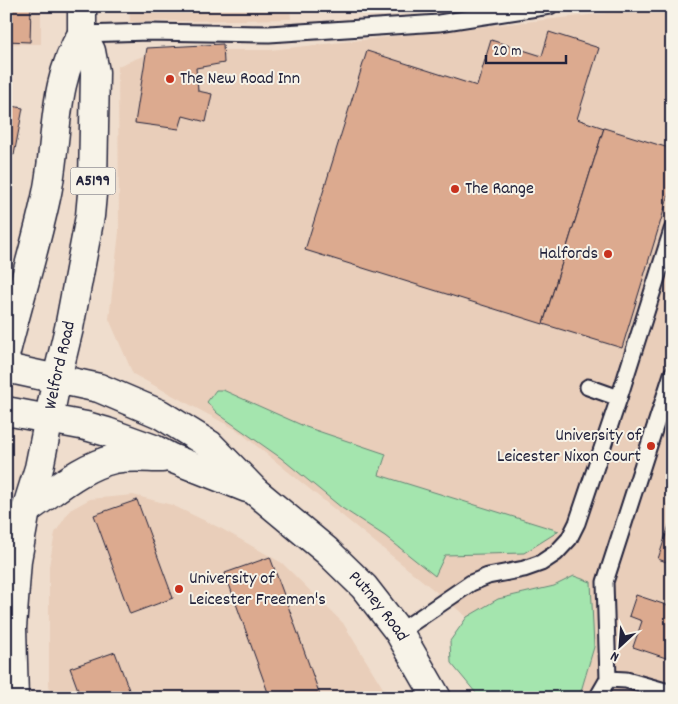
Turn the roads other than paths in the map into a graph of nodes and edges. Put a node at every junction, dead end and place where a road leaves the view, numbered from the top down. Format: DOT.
graph roads {
  1 [pos="82,6"];
  2 [pos="550,6"];
  3 [pos="82,34"];
  4 [pos="672,230"];
  5 [pos="24,280"];
  6 [pos="6,300"];
  7 [pos="6,352"];
  8 [pos="6,368"];
  9 [pos="672,374"];
  10 [pos="56,378"];
  11 [pos="588,387"];
  12 [pos="619,398"];
  13 [pos="6,411"];
  14 [pos="48,418"];
  15 [pos="171,458"];
  16 [pos="256,492"];
  17 [pos="26,510"];
  18 [pos="399,632"];
  19 [pos="608,678"];
  20 [pos="672,693"];
  21 [pos="14,698"];
  22 [pos="437,698"];
  23 [pos="597,698"];
  1 -- 3 [label="main road, Welford Road / A5199"];
  2 -- 3 [label="lane"];
  3 -- 5 [label="main road, Welford Road / A5199"];
  3 -- 10 [label="main road, Welford Road / A5199"];
  4 -- 12 [label="lane"];
  5 -- 6 [label="main road"];
  5 -- 7 [label="main road, Welford Road / A5199"];
  8 -- 10 [label="main road, Putney Road"];
  9 -- 19 [label="lane"];
  10 -- 14 [label="main road, Welford Road / A5199"];
  10 -- 16 [label="main road, Putney Road"];
  11 -- 12 [label="lane"];
  12 -- 18 [label="lane"];
  13 -- 14 [label="main road, Putney Road"];
  14 -- 15 [label="main road, Putney Road"];
  14 -- 17 [label="main road, Welford Road / A5199"];
  15 -- 16 [label="main road, Putney Road"];
  15 -- 17 [label="main road, Putney Road"];
  16 -- 18 [label="main road, Putney Road"];
  17 -- 21 [label="main road, Welford Road / A5199"];
  18 -- 22 [label="main road, Putney Road"];
  19 -- 20 [label="lane"];
  19 -- 23 [label="lane"];
}
